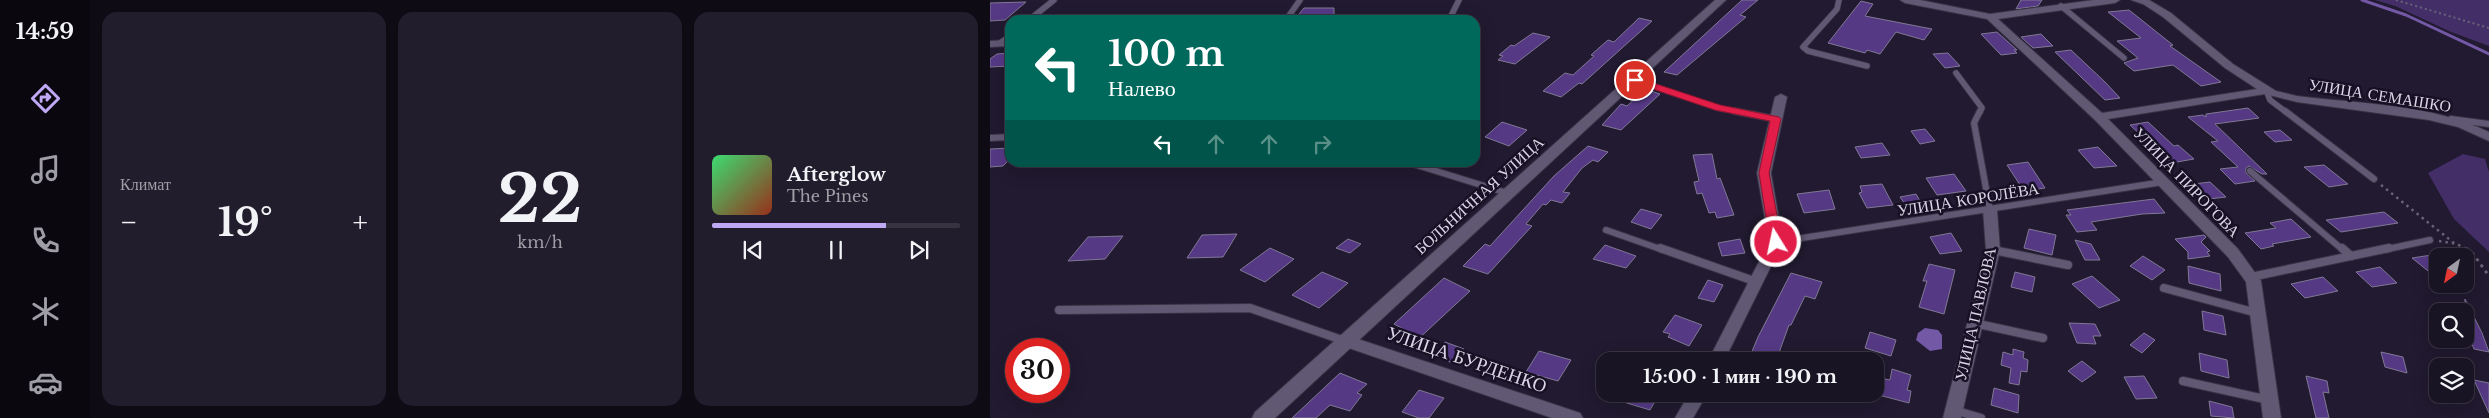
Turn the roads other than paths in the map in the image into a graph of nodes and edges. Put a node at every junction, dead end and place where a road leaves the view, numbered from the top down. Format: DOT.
graph roads {
  1 [pos="1054,0"];
  2 [pos="1300,0"];
  3 [pos="1459,0"];
  4 [pos="1721,0"];
  5 [pos="1839,0"];
  6 [pos="1905,0"];
  7 [pos="2114,0"];
  8 [pos="2136,0"];
  9 [pos="2061,6"];
  10 [pos="1035,15"];
  11 [pos="1290,15"];
  12 [pos="1452,15"];
  13 [pos="1990,17"];
  14 [pos="2124,58"];
  15 [pos="1867,66"];
  16 [pos="1956,73"];
  17 [pos="1635,80"];
  18 [pos="2266,90"];
  19 [pos="1781,97"];
  20 [pos="2428,116"];
  21 [pos="2099,117"];
  22 [pos="1776,119"];
  23 [pos="2489,124"];
  24 [pos="1005,137"];
  25 [pos="2489,137"];
  26 [pos="990,138"];
  27 [pos="1424,167"];
  28 [pos="2250,171"];
  29 [pos="2374,179"];
  30 [pos="2163,182"];
  31 [pos="1507,193"];
  32 [pos="1990,210"];
  33 [pos="1606,230"];
  34 [pos="2430,240"];
  35 [pos="1776,242"];
  36 [pos="1993,250"];
  37 [pos="2351,256"];
  38 [pos="2068,265"];
  39 [pos="2251,277"];
  40 [pos="1757,282"];
  41 [pos="2164,288"];
  42 [pos="1059,310"];
  43 [pos="2257,313"];
  44 [pos="1974,323"];
  45 [pos="2043,338"];
  46 [pos="1346,341"];
  47 [pos="1721,352"];
  48 [pos="2183,380"];
  49 [pos="2270,400"];
  50 [pos="1693,402"];
  51 [pos="1953,414"];
  52 [pos="1262,418"];
  53 [pos="1574,418"];
  54 [pos="1684,418"];
  55 [pos="1981,418"];
  56 [pos="2272,418"];
  1 -- 10 [label="lane"];
  2 -- 11 [label="lane"];
  3 -- 12 [label="lane"];
  4 -- 17 [label="street, БОЛЬНИЧНАЯ УЛИЦА"];
  5 -- 15 [label="lane"];
  6 -- 13 [label="street"];
  7 -- 9 [label="street"];
  8 -- 18 [label="street, УЛИЦА СЕМАШКО"];
  9 -- 13 [label="street"];
  9 -- 14 [label="lane"];
  13 -- 21 [label="street, УЛИЦА ПИРОГОВА"];
  16 -- 32 [label="lane"];
  17 -- 22 [label="lane"];
  17 -- 31 [label="street, БОЛЬНИЧНАЯ УЛИЦА"];
  18 -- 20 [label="street, УЛИЦА СЕМАШКО"];
  18 -- 21 [label="street"];
  18 -- 29 [label="lane, УЛИЦА СЕМАШКО"];
  19 -- 22 [label="street"];
  20 -- 23 [label="lane"];
  20 -- 25 [label="street, УЛИЦА СЕМАШКО"];
  21 -- 30 [label="street, УЛИЦА ПИРОГОВА"];
  22 -- 35 [label="street"];
  24 -- 26 [label="lane"];
  27 -- 31 [label="lane"];
  28 -- 37 [label="lane"];
  30 -- 32 [label="lane, УЛИЦА КОРОЛЁВА"];
  30 -- 39 [label="street, УЛИЦА ПИРОГОВА"];
  31 -- 46 [label="street, БОЛЬНИЧНАЯ УЛИЦА"];
  32 -- 35 [label="lane, УЛИЦА КОРОЛЁВА"];
  32 -- 36 [label="street, УЛИЦА ПАВЛОВА"];
  33 -- 40 [label="lane"];
  34 -- 37 [label="lane"];
  35 -- 40 [label="street"];
  36 -- 38 [label="lane"];
  36 -- 44 [label="street, УЛИЦА ПАВЛОВА"];
  37 -- 39 [label="lane"];
  39 -- 43 [label="street, УЛИЦА ПИРОГОВА"];
  40 -- 47 [label="street"];
  41 -- 43 [label="lane"];
  42 -- 46 [label="lane"];
  43 -- 49 [label="street, УЛИЦА ПИРОГОВА"];
  44 -- 45 [label="lane"];
  44 -- 51 [label="street, УЛИЦА ПАВЛОВА"];
  46 -- 52 [label="street, БОЛЬНИЧНАЯ УЛИЦА"];
  46 -- 53 [label="street, УЛИЦА БУРДЕНКО"];
  48 -- 49 [label="lane"];
  49 -- 56 [label="street, УЛИЦА ПИРОГОВА"];
  50 -- 54 [label="street"];
  51 -- 55 [label="lane"];
}
